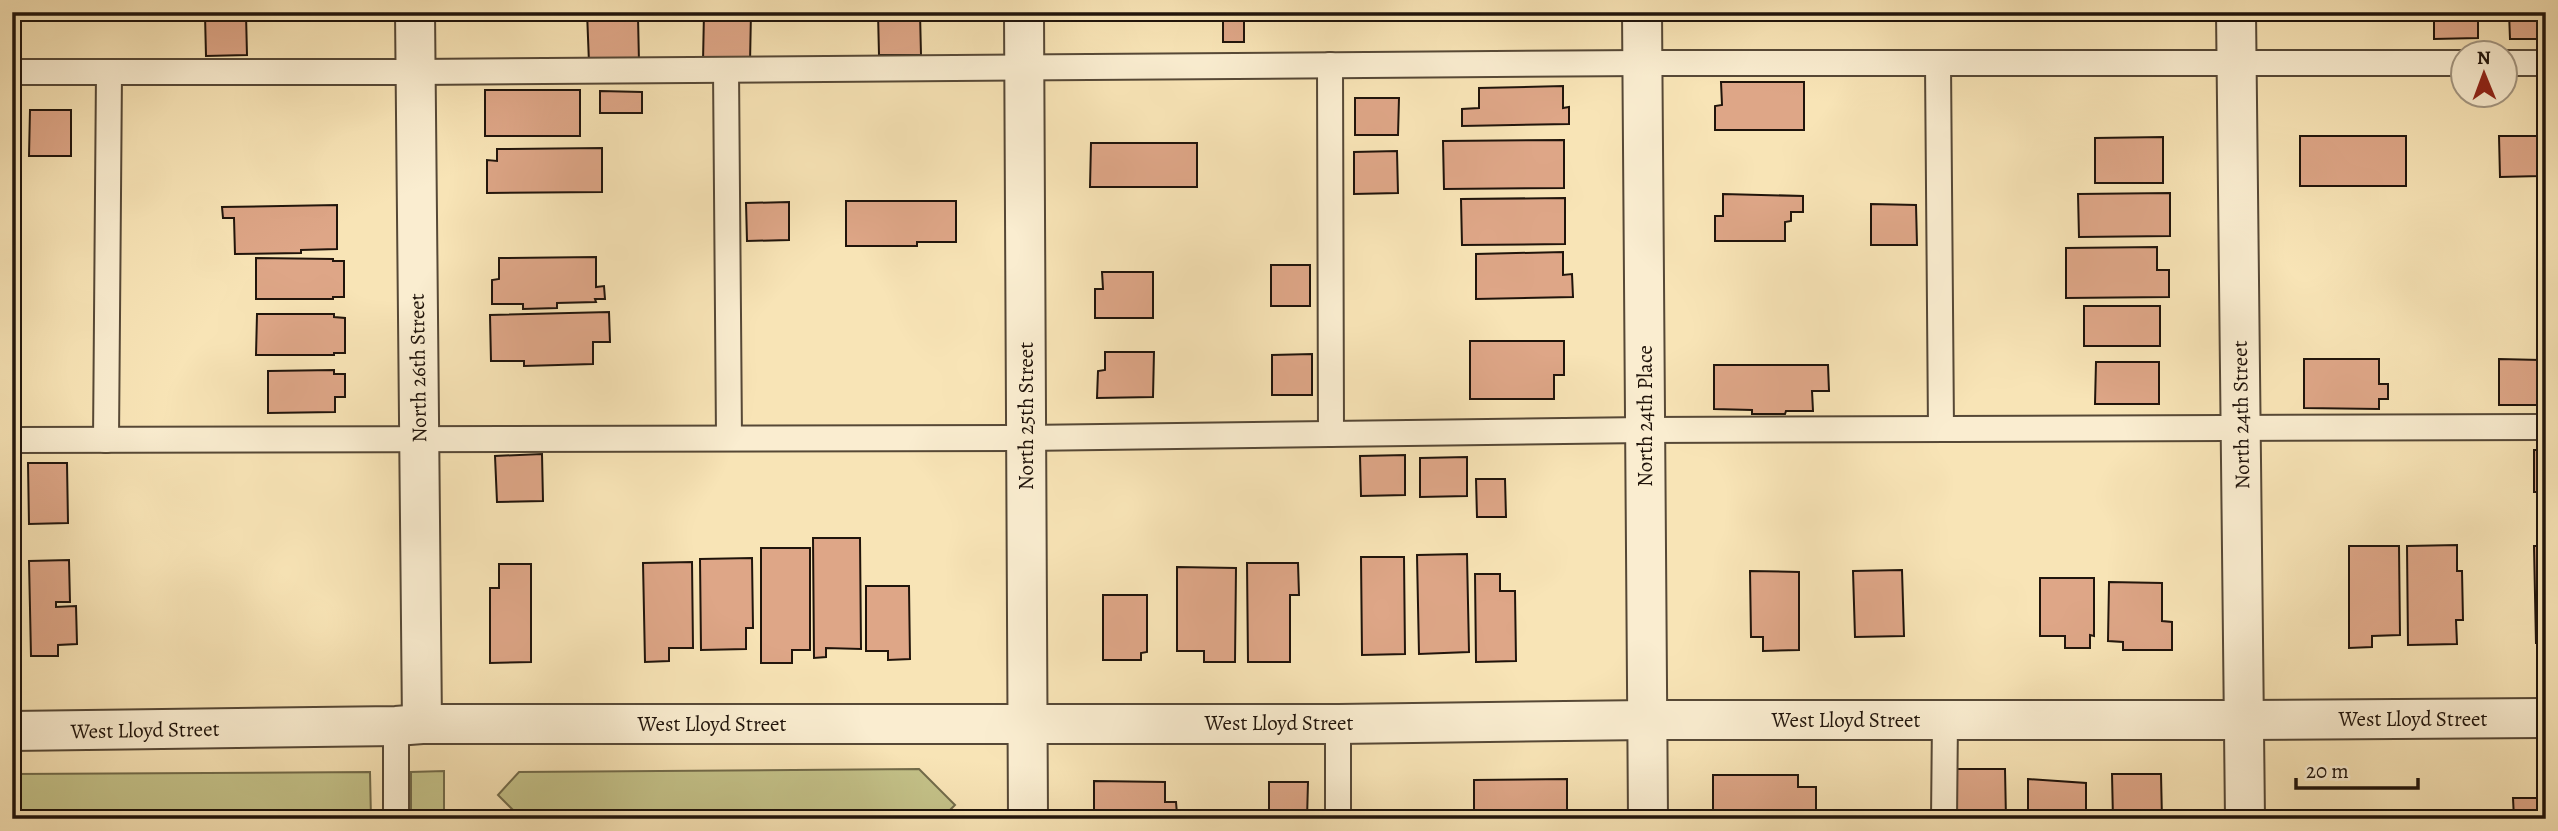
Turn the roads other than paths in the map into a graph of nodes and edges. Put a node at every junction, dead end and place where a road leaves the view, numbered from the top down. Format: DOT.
graph roads {
  1 [pos="415,12"];
  2 [pos="1024,12"];
  3 [pos="1642,12"];
  4 [pos="2236,12"];
  5 [pos="1643,63"];
  6 [pos="2450,63"];
  7 [pos="2520,63"];
  8 [pos="2546,63"];
  9 [pos="1938,64"];
  10 [pos="1331,65"];
  11 [pos="2236,65"];
  12 [pos="1024,68"];
  13 [pos="726,70"];
  14 [pos="12,72"];
  15 [pos="109,72"];
  16 [pos="415,72"];
  17 [pos="2546,427"];
  18 [pos="2241,428"];
  19 [pos="1941,429"];
  20 [pos="1645,430"];
  21 [pos="1331,434"];
  22 [pos="729,437"];
  23 [pos="1025,438"];
  24 [pos="419,439"];
  25 [pos="12,440"];
  26 [pos="106,440"];
  27 [pos="2546,718"];
  28 [pos="1647,720"];
  29 [pos="1945,720"];
  30 [pos="2245,720"];
  31 [pos="1029,723"];
  32 [pos="1338,724"];
  33 [pos="409,725"];
  34 [pos="12,731"];
  35 [pos="396,819"];
  36 [pos="1028,819"];
  37 [pos="1338,819"];
  38 [pos="1648,819"];
  39 [pos="1944,819"];
  40 [pos="2245,819"];
  1 -- 16 [label="street, North 26th Street"];
  2 -- 12 [label="street, North 25th Street"];
  3 -- 5 [label="street, North 24th Place"];
  4 -- 11 [label="street, North 24th Street"];
  5 -- 9 [label="lane"];
  5 -- 10 [label="lane"];
  5 -- 20 [label="street, North 24th Place"];
  6 -- 11 [label="lane"];
  7 -- 8 [label="lane"];
  9 -- 11 [label="lane"];
  9 -- 19 [label="lane"];
  10 -- 12 [label="lane"];
  10 -- 21 [label="lane"];
  11 -- 18 [label="street, North 24th Street"];
  12 -- 13 [label="lane"];
  12 -- 23 [label="street, North 25th Street"];
  13 -- 16 [label="lane"];
  13 -- 22 [label="lane"];
  14 -- 15 [label="lane"];
  15 -- 16 [label="lane"];
  15 -- 26 [label="lane"];
  16 -- 24 [label="street, North 26th Street"];
  17 -- 18 [label="lane"];
  18 -- 19 [label="lane"];
  18 -- 30 [label="street, North 24th Street"];
  19 -- 20 [label="lane"];
  20 -- 21 [label="lane"];
  20 -- 28 [label="street, North 24th Place"];
  21 -- 23 [label="lane"];
  22 -- 23 [label="lane"];
  22 -- 24 [label="lane"];
  23 -- 31 [label="street, North 25th Street"];
  24 -- 26 [label="lane"];
  24 -- 33 [label="street, North 26th Street"];
  25 -- 26 [label="lane"];
  27 -- 30 [label="street, West Lloyd Street"];
  28 -- 29 [label="street, West Lloyd Street"];
  28 -- 32 [label="street, West Lloyd Street"];
  28 -- 38 [label="street, North 24th Place"];
  29 -- 30 [label="street, West Lloyd Street"];
  29 -- 39 [label="lane"];
  30 -- 40 [label="street, North 24th Street"];
  31 -- 32 [label="street, West Lloyd Street"];
  31 -- 33 [label="street, West Lloyd Street"];
  31 -- 36 [label="street, North 25th Street"];
  32 -- 37 [label="lane"];
  33 -- 34 [label="street, West Lloyd Street"];
  33 -- 35 [label="lane"];
}
